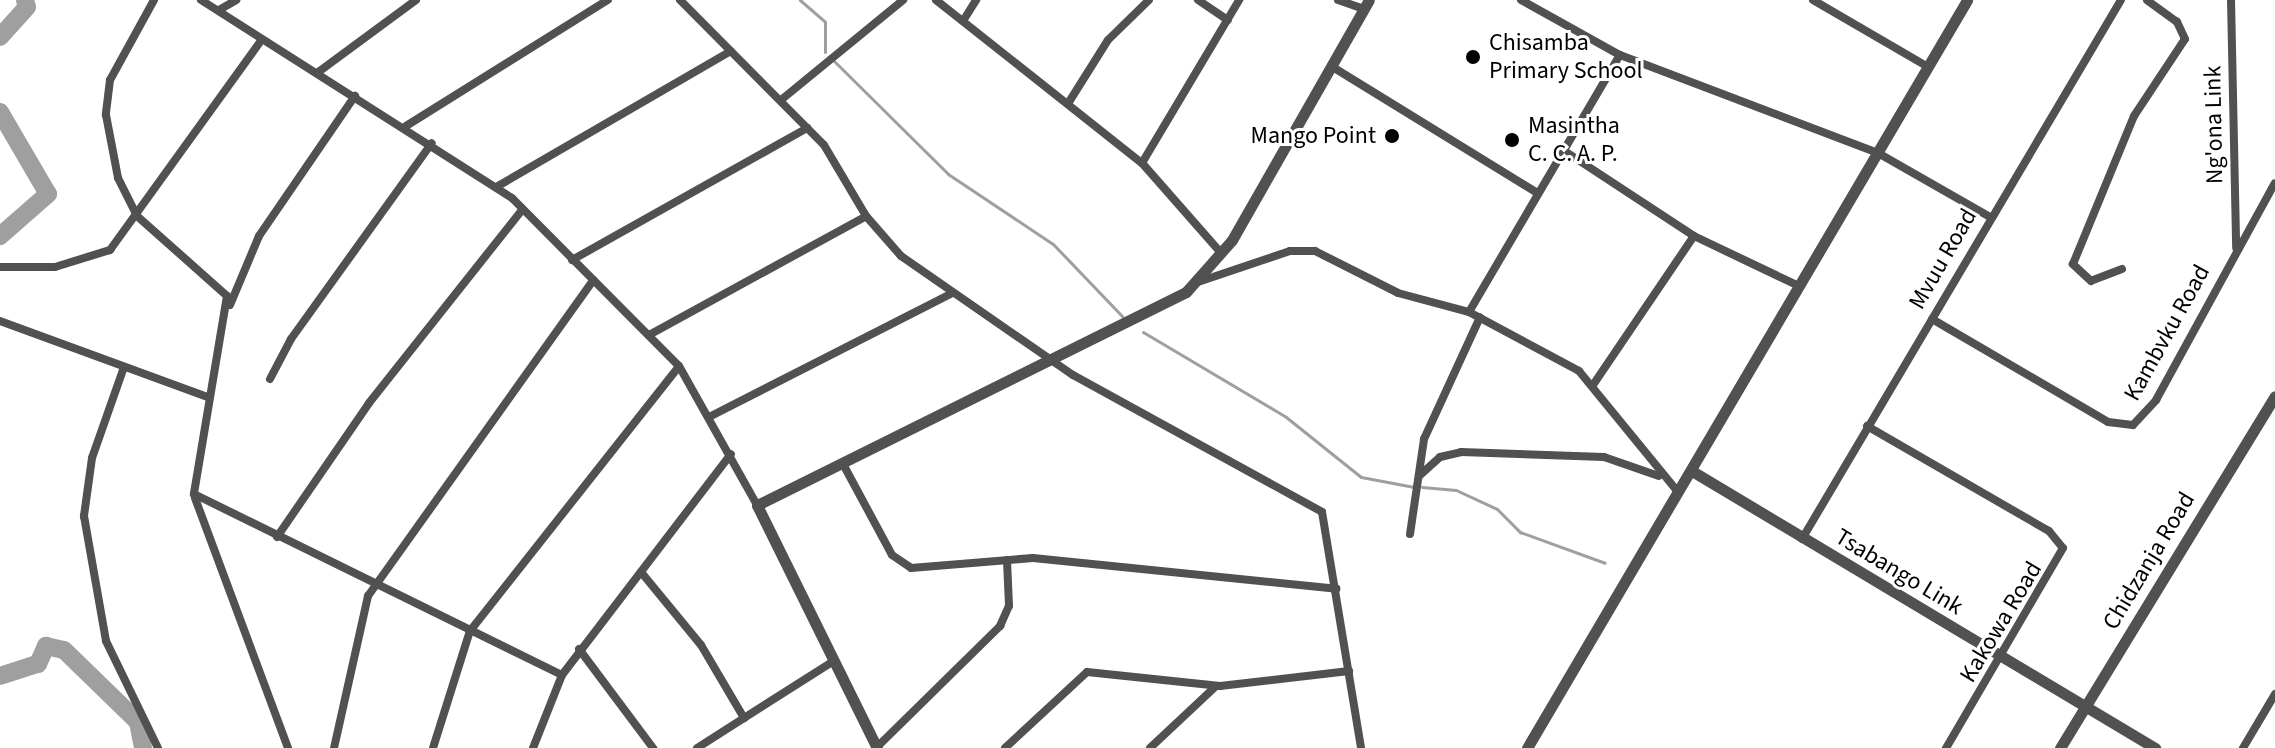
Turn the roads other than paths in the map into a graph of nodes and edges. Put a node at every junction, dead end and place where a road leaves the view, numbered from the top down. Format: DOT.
graph roads {
  1 [pos="154,0"];
  2 [pos="201,0"];
  3 [pos="236,0"];
  4 [pos="416,0"];
  5 [pos="608,0"];
  6 [pos="680,0"];
  7 [pos="903,0"];
  8 [pos="936,0"];
  9 [pos="976,0"];
  10 [pos="1149,0"];
  11 [pos="1198,0"];
  12 [pos="1239,0"];
  13 [pos="1338,0"];
  14 [pos="1521,0"];
  15 [pos="1813,0"];
  16 [pos="1967,0"];
  17 [pos="2121,0"];
  18 [pos="2147,0"];
  19 [pos="2231,0"];
  20 [pos="1366,4"];
  21 [pos="219,10"];
  22 [pos="1228,20"];
  23 [pos="963,21"];
  24 [pos="261,41"];
  25 [pos="731,51"];
  26 [pos="1620,55"];
  27 [pos="1331,66"];
  28 [pos="1928,67"];
  29 [pos="317,73"];
  30 [pos="355,96"];
  31 [pos="781,100"];
  32 [pos="1069,102"];
  33 [pos="406,126"];
  34 [pos="807,128"];
  35 [pos="432,143"];
  36 [pos="1563,150"];
  37 [pos="1878,153"];
  38 [pos="1142,163"];
  39 [pos="2275,183"];
  40 [pos="498,186"];
  41 [pos="1536,192"];
  42 [pos="522,210"];
  43 [pos="137,216"];
  44 [pos="866,216"];
  45 [pos="1990,217"];
  46 [pos="1694,236"];
  47 [pos="2236,249"];
  48 [pos="1222,254"];
  49 [pos="572,260"];
  50 [pos="0,267"];
  51 [pos="2122,269"];
  52 [pos="593,280"];
  53 [pos="1198,282"];
  54 [pos="1799,286"];
  55 [pos="952,293"];
  56 [pos="229,306"];
  57 [pos="1469,312"];
  58 [pos="1480,317"];
  59 [pos="1932,319"];
  60 [pos="0,321"];
  61 [pos="649,335"];
  62 [pos="1054,362"];
  63 [pos="679,366"];
  64 [pos="124,367"];
  65 [pos="270,379"];
  66 [pos="1593,385"];
  67 [pos="2275,396"];
  68 [pos="208,397"];
  69 [pos="711,416"];
  70 [pos="1867,426"];
  71 [pos="731,454"];
  72 [pos="843,464"];
  73 [pos="1692,471"];
  74 [pos="1419,476"];
  75 [pos="1667,480"];
  76 [pos="1678,492"];
  77 [pos="194,494"];
  78 [pos="757,505"];
  79 [pos="1410,534"];
  80 [pos="277,537"];
  81 [pos="1802,539"];
  82 [pos="1007,560"];
  83 [pos="641,572"];
  84 [pos="376,584"];
  85 [pos="1336,589"];
  86 [pos="470,631"];
  87 [pos="579,649"];
  88 [pos="2003,659"];
  89 [pos="832,662"];
  90 [pos="1349,671"];
  91 [pos="562,675"];
  92 [pos="1220,686"];
  93 [pos="2275,694"];
  94 [pos="2086,706"];
  95 [pos="744,718"];
  96 [pos="158,748"];
  97 [pos="288,748"];
  98 [pos="334,748"];
  99 [pos="433,748"];
  100 [pos="533,748"];
  101 [pos="653,748"];
  102 [pos="697,748"];
  103 [pos="877,748"];
  104 [pos="1005,748"];
  105 [pos="1150,748"];
  106 [pos="1361,748"];
  107 [pos="1527,748"];
  108 [pos="1946,748"];
  109 [pos="2060,748"];
  110 [pos="2155,748"];
  111 [pos="2243,748"];
  1 -- 43 [label="street"];
  2 -- 21 [label="street"];
  3 -- 21 [label="street"];
  4 -- 29 [label="street"];
  5 -- 33 [label="street"];
  6 -- 25 [label="street"];
  7 -- 31 [label="street"];
  8 -- 23 [label="street"];
  9 -- 23 [label="street"];
  10 -- 32 [label="street"];
  11 -- 22 [label="street"];
  12 -- 22 [label="street"];
  13 -- 20 [label="street"];
  14 -- 26 [label="street"];
  15 -- 28 [label="street"];
  16 -- 28 [label="street"];
  17 -- 45 [label="street, Mvuu Road"];
  18 -- 51 [label="street"];
  19 -- 47 [label="street, Ng'ona Link"];
  20 -- 27 [label="street"];
  21 -- 24 [label="street"];
  22 -- 38 [label="street"];
  23 -- 32 [label="street"];
  24 -- 29 [label="street"];
  24 -- 43 [label="street"];
  25 -- 31 [label="street"];
  25 -- 40 [label="street"];
  26 -- 36 [label="street"];
  26 -- 37 [label="street"];
  27 -- 41 [label="street"];
  27 -- 48 [label="street"];
  28 -- 37 [label="street"];
  29 -- 30 [label="street"];
  30 -- 33 [label="street"];
  30 -- 56 [label="street"];
  31 -- 34 [label="street"];
  32 -- 38 [label="street"];
  33 -- 35 [label="street"];
  34 -- 44 [label="street"];
  34 -- 49 [label="street"];
  35 -- 40 [label="street"];
  35 -- 65 [label="street"];
  36 -- 41 [label="street"];
  36 -- 46 [label="street"];
  37 -- 45 [label="street"];
  37 -- 54 [label="street"];
  38 -- 48 [label="street"];
  39 -- 47 [label="street, Kambvku Road"];
  40 -- 42 [label="street"];
  41 -- 57 [label="street"];
  42 -- 49 [label="street"];
  42 -- 80 [label="street"];
  43 -- 50 [label="street"];
  43 -- 56 [label="street"];
  44 -- 55 [label="street"];
  44 -- 61 [label="street"];
  45 -- 59 [label="street, Mvuu Road"];
  46 -- 54 [label="street"];
  46 -- 66 [label="street"];
  47 -- 59 [label="street, Kambvku Road"];
  48 -- 53 [label="street"];
  49 -- 52 [label="street"];
  52 -- 61 [label="street"];
  52 -- 84 [label="street"];
  53 -- 57 [label="street"];
  53 -- 62 [label="street"];
  54 -- 73 [label="street"];
  55 -- 62 [label="street"];
  55 -- 69 [label="street"];
  56 -- 68 [label="street"];
  57 -- 58 [label="street"];
  58 -- 66 [label="street"];
  58 -- 74 [label="street"];
  59 -- 70 [label="street, Mvuu Road"];
  60 -- 64 [label="street"];
  61 -- 63 [label="street"];
  62 -- 72 [label="street"];
  62 -- 85 [label="street"];
  63 -- 69 [label="street"];
  63 -- 86 [label="street"];
  64 -- 68 [label="street"];
  64 -- 96 [label="street"];
  66 -- 75 [label="street"];
  67 -- 94 [label="street, Chidzanja Road"];
  68 -- 77 [label="street"];
  69 -- 71 [label="street"];
  70 -- 81 [label="street, Mvuu Road"];
  70 -- 88 [label="street, Kakowa Road"];
  71 -- 78 [label="street"];
  71 -- 83 [label="street"];
  72 -- 78 [label="street"];
  72 -- 82 [label="street"];
  73 -- 76 [label="street"];
  73 -- 81 [label="street, Tsabango Link"];
  74 -- 75 [label="street"];
  74 -- 79 [label="street"];
  75 -- 76 [label="street"];
  76 -- 107 [label="street"];
  77 -- 80 [label="street"];
  77 -- 97 [label="street"];
  78 -- 89 [label="street"];
  80 -- 84 [label="street"];
  81 -- 88 [label="street, Tsabango Link"];
  82 -- 85 [label="street"];
  82 -- 103 [label="street"];
  83 -- 87 [label="street"];
  83 -- 95 [label="street"];
  84 -- 86 [label="street"];
  84 -- 98 [label="street"];
  85 -- 90 [label="street"];
  86 -- 91 [label="street"];
  86 -- 99 [label="street"];
  87 -- 91 [label="street"];
  87 -- 101 [label="street"];
  88 -- 94 [label="street, Tsabango Link"];
  88 -- 108 [label="street, Kakowa Road"];
  89 -- 95 [label="street"];
  89 -- 103 [label="street"];
  90 -- 92 [label="street"];
  90 -- 106 [label="street"];
  91 -- 100 [label="street"];
  92 -- 104 [label="street"];
  92 -- 105 [label="street"];
  93 -- 111 [label="street"];
  94 -- 109 [label="street, Chidzanja Road"];
  94 -- 110 [label="street, Tsabango Link"];
  95 -- 102 [label="street"];
}
